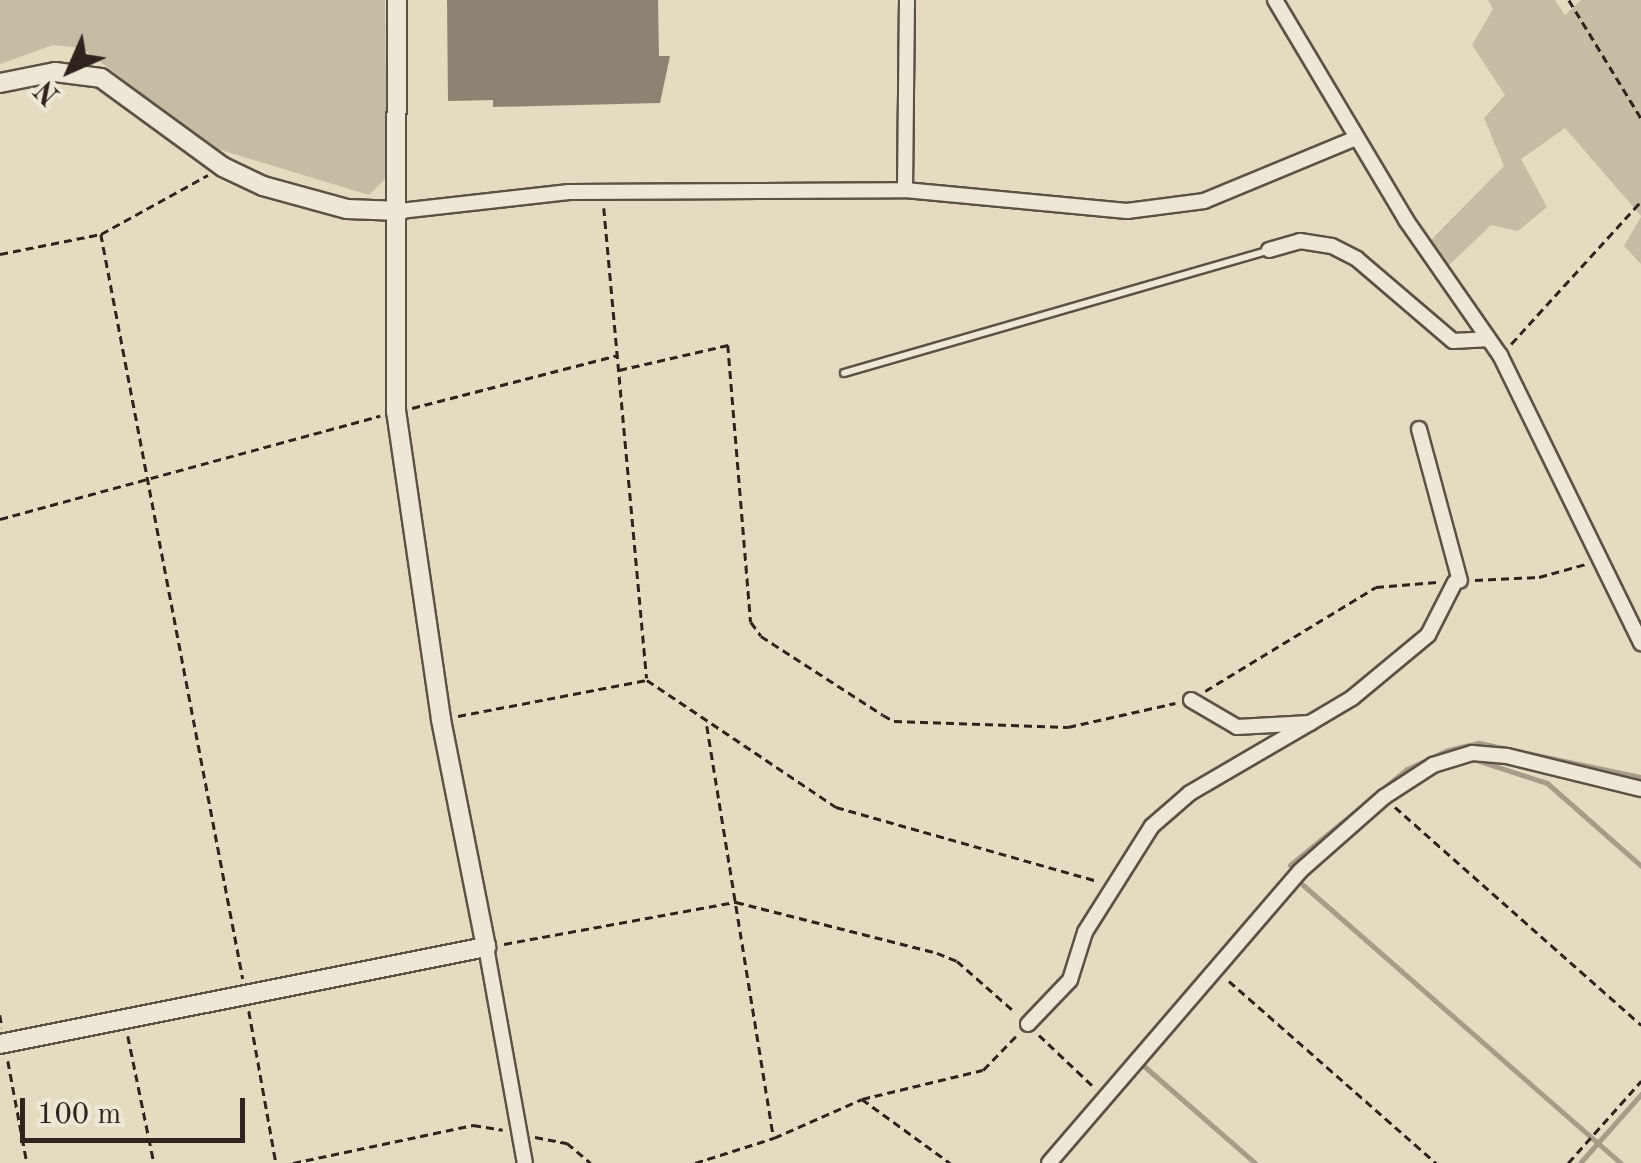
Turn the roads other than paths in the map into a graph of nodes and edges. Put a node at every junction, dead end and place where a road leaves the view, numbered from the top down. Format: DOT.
graph roads {
  1 [pos="397,0"];
  2 [pos="906,0"];
  3 [pos="1275,0"];
  4 [pos="0,83"];
  5 [pos="1356,138"];
  6 [pos="905,190"];
  7 [pos="400,211"];
  8 [pos="1270,250"];
  9 [pos="1487,339"];
  10 [pos="844,374"];
  11 [pos="1419,429"];
  12 [pos="1641,643"];
  13 [pos="1192,700"];
  14 [pos="1310,723"];
  15 [pos="1641,788"];
  16 [pos="486,947"];
  17 [pos="1028,1024"];
  18 [pos="3,1043"];
  19 [pos="525,1163"];
  20 [pos="1049,1163"];
  1 -- 7 [label="street"];
  2 -- 6 [label="street"];
  3 -- 5 [label="street"];
  4 -- 7 [label="street"];
  5 -- 6 [label="street"];
  5 -- 9 [label="street"];
  6 -- 7 [label="street"];
  7 -- 16 [label="street"];
  8 -- 9 [label="street"];
  8 -- 10 [label="lane"];
  9 -- 12 [label="street"];
  11 -- 14 [label="street"];
  13 -- 14 [label="street"];
  14 -- 17 [label="street"];
  15 -- 20 [label="street"];
  16 -- 18 [label="street"];
  16 -- 19 [label="street"];
}
